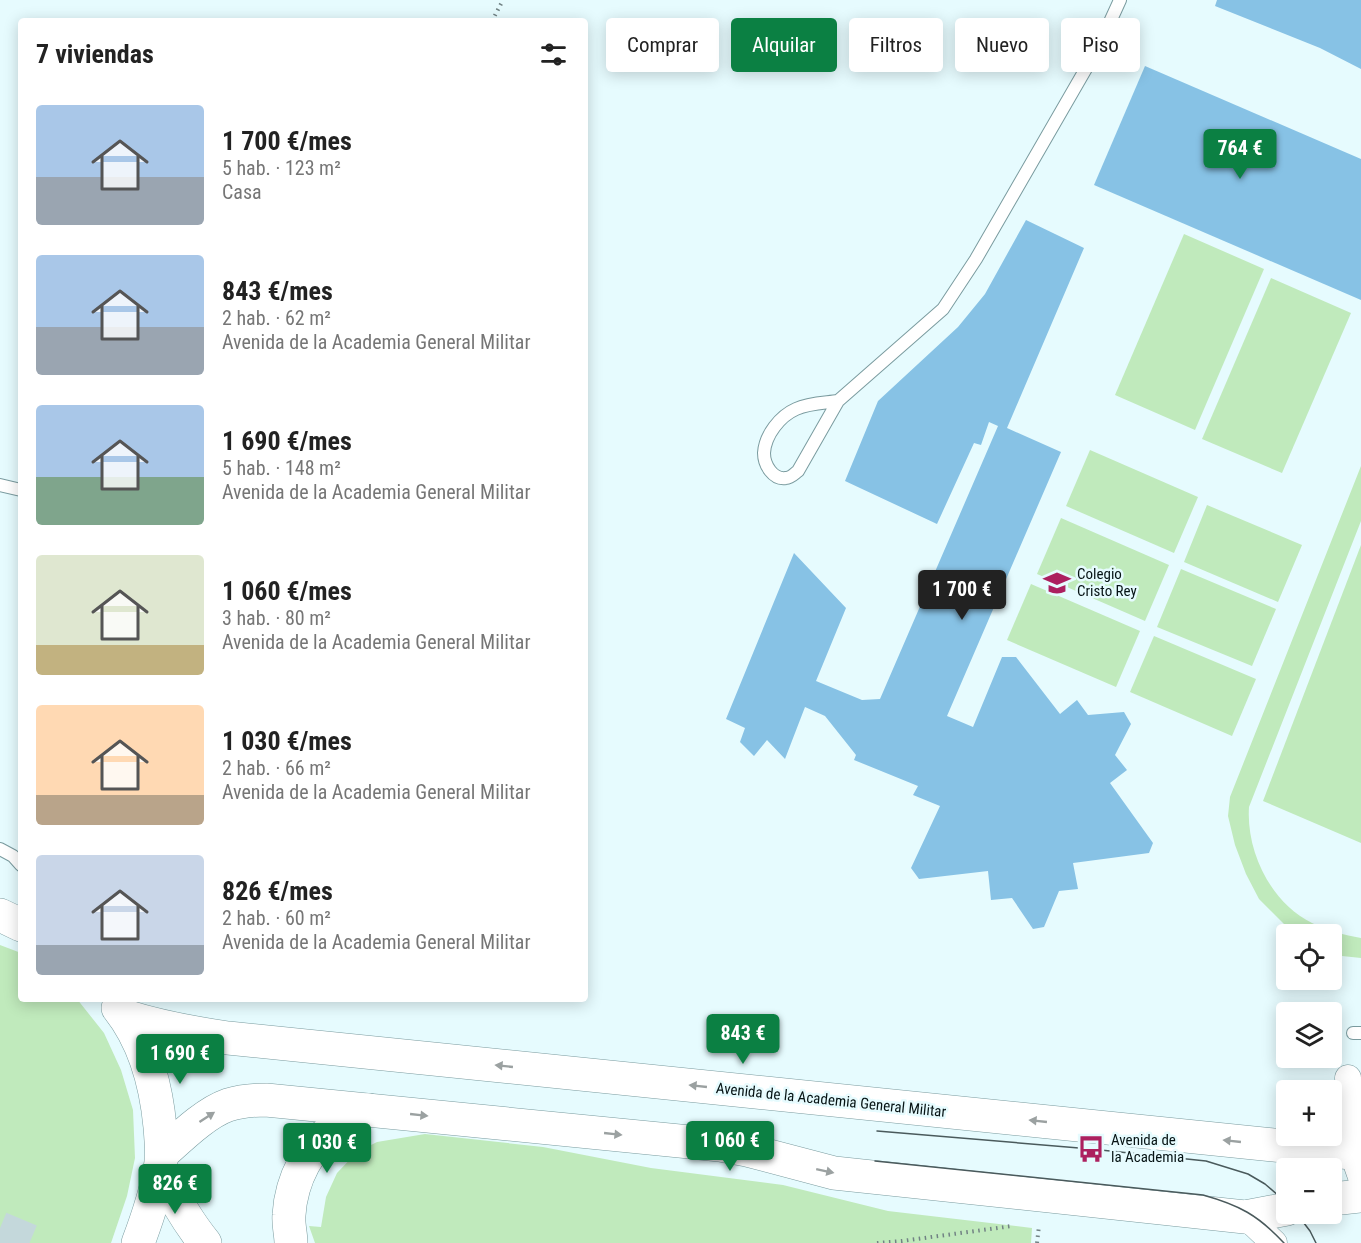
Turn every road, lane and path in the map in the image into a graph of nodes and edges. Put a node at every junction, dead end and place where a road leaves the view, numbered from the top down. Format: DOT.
graph roads {
  1 [pos="503,0"];
  2 [pos="1120,0"];
  3 [pos="494,18"];
  4 [pos="838,401"];
  5 [pos="0,485"];
  6 [pos="18,489"];
  7 [pos="0,849"];
  8 [pos="18,862"];
  9 [pos="0,915"];
  10 [pos="18,924"];
  11 [pos="118,1007"];
  12 [pos="1342,1087"];
  13 [pos="368,1110"];
  14 [pos="1276,1139"];
  15 [pos="1308,1146"];
  16 [pos="161,1162"];
  17 [pos="1358,1162"];
  18 [pos="1361,1196"];
  19 [pos="1342,1198"];
  20 [pos="1276,1211"];
  21 [pos="1245,1217"];
  22 [pos="1016,1225"];
  23 [pos="138,1243"];
  24 [pos="205,1243"];
  25 [pos="291,1243"];
  26 [pos="877,1243"];
  27 [pos="1274,1243"];
  1 -- 3 [label="path"];
  2 -- 4 [label="lane"];
  4 -- 4 [label="lane"];
  5 -- 6 [label="lane"];
  7 -- 8 [label="lane"];
  9 -- 10 [label="main road"];
  14 -- 11 [label="main road, Avenida de la Academia General Militar, one-way"];
  11 -- 16 [label="main road"];
  12 -- 17 [label="street"];
  16 -- 13 [label="main road, one-way"];
  13 -- 21 [label="main road, one-way"];
  13 -- 25 [label="main road"];
  15 -- 17 [label="main road, Avenida de la Academia General Militar"];
  16 -- 23 [label="main road"];
  16 -- 24 [label="main road"];
  18 -- 19 [label="main road"];
  20 -- 21 [label="main road"];
  21 -- 27 [label="street"];
  22 -- 26 [label="path"];
}
